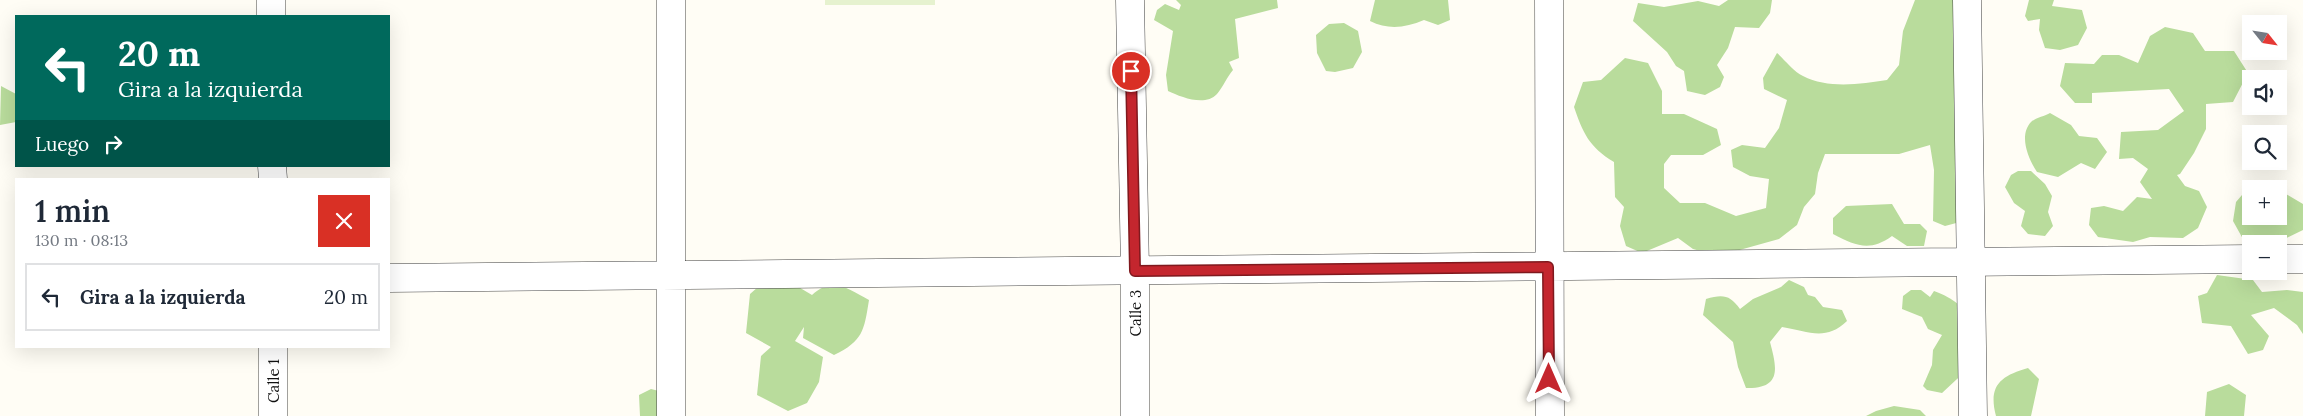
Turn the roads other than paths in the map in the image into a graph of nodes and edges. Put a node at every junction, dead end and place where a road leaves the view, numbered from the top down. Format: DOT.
graph roads {
  1 [pos="271,0"];
  2 [pos="671,0"];
  3 [pos="1130,0"];
  4 [pos="1549,0"];
  5 [pos="1967,0"];
  6 [pos="271,15"];
  7 [pos="2242,259"];
  8 [pos="2287,259"];
  9 [pos="2303,259"];
  10 [pos="1971,262"];
  11 [pos="1548,267"];
  12 [pos="1135,271"];
  13 [pos="671,275"];
  14 [pos="390,278"];
  15 [pos="273,348"];
  16 [pos="273,416"];
  17 [pos="670,416"];
  18 [pos="1135,416"];
  19 [pos="1550,416"];
  20 [pos="1973,416"];
  1 -- 6 [label="street"];
  2 -- 13 [label="street"];
  3 -- 12 [label="street, Calle 3"];
  4 -- 11 [label="street"];
  5 -- 10 [label="street"];
  7 -- 10 [label="street"];
  8 -- 9 [label="street"];
  10 -- 11 [label="street"];
  10 -- 20 [label="street"];
  11 -- 12 [label="street"];
  11 -- 19 [label="street"];
  12 -- 13 [label="street"];
  12 -- 18 [label="street, Calle 3"];
  13 -- 14 [label="street"];
  13 -- 17 [label="street"];
  15 -- 16 [label="street, Calle 1"];
}
